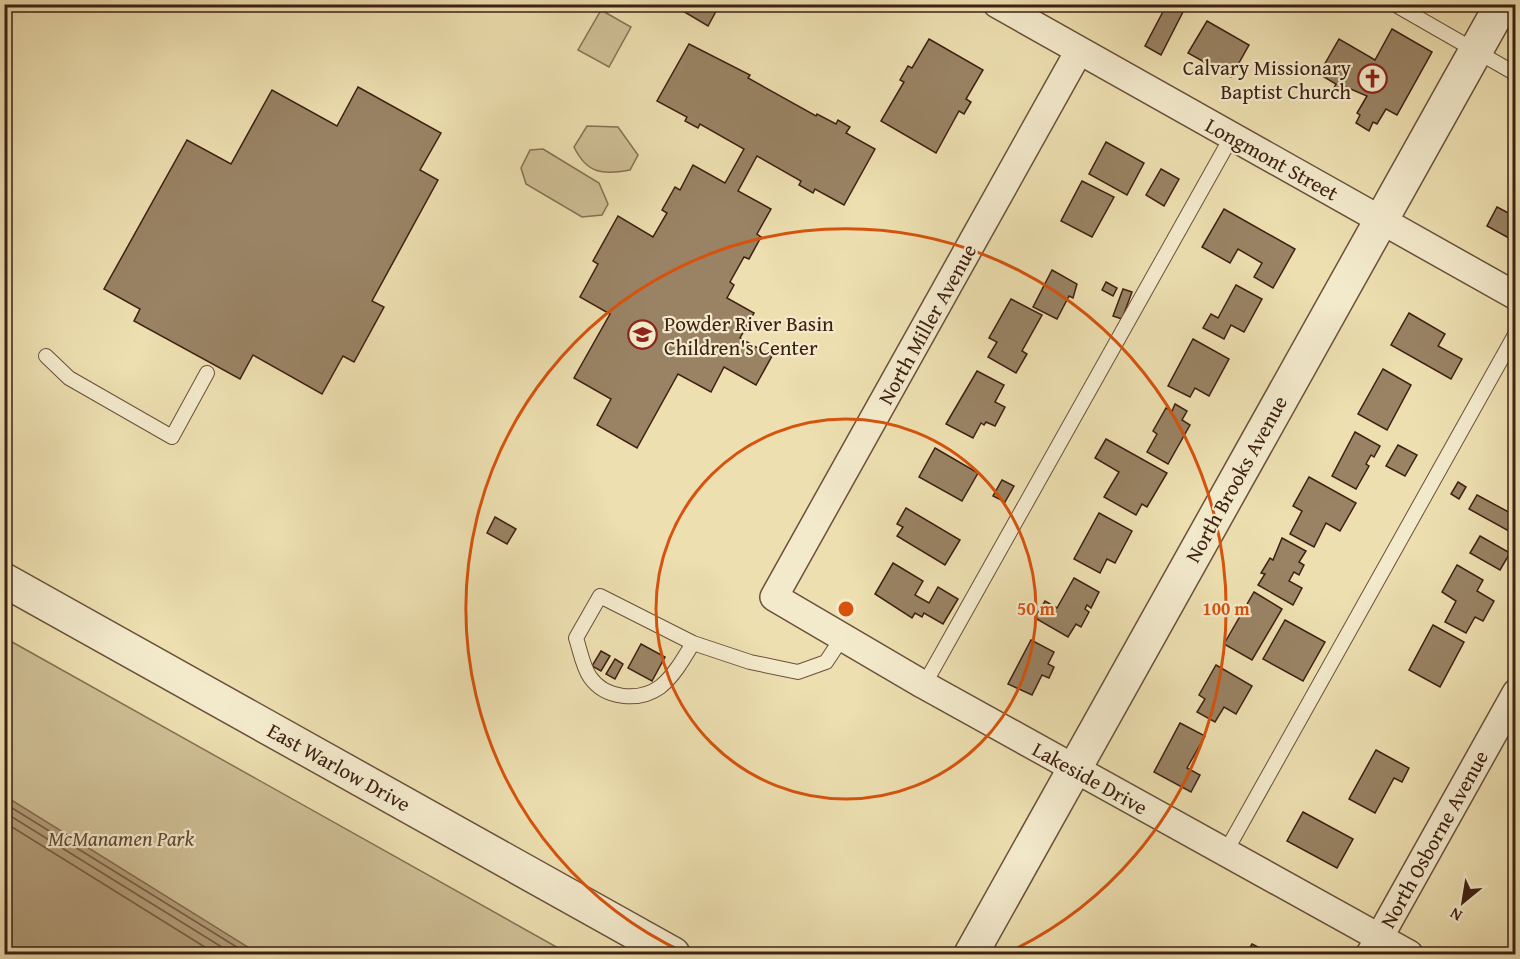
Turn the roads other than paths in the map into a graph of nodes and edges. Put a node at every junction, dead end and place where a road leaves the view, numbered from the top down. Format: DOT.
graph roads {
  1 [pos="997,4"];
  2 [pos="1394,4"];
  3 [pos="1502,4"];
  4 [pos="1079,51"];
  5 [pos="1475,51"];
  6 [pos="1515,74"];
  7 [pos="1232,136"];
  8 [pos="1380,220"];
  9 [pos="1515,296"];
  10 [pos="1515,333"];
  11 [pos="46,356"];
  12 [pos="207,373"];
  13 [pos="4,579"];
  14 [pos="774,597"];
  15 [pos="842,638"];
  16 [pos="693,643"];
  17 [pos="924,685"];
  18 [pos="1515,693"];
  19 [pos="1074,769"];
  20 [pos="1225,853"];
  21 [pos="1374,946"];
  22 [pos="673,954"];
  23 [pos="971,954"];
  24 [pos="1409,954"];
  1 -- 4 [label="street, Longmont Street"];
  2 -- 5 [label="lane"];
  3 -- 5 [label="street, North Brooks Avenue"];
  4 -- 7 [label="street, Longmont Street"];
  4 -- 14 [label="street, North Miller Avenue"];
  5 -- 6 [label="lane"];
  5 -- 8 [label="street, North Brooks Avenue"];
  7 -- 8 [label="street, Longmont Street"];
  7 -- 17 [label="lane"];
  8 -- 9 [label="street, Longmont Street"];
  8 -- 19 [label="street, North Brooks Avenue"];
  10 -- 20 [label="lane"];
  11 -- 12 [label="lane"];
  13 -- 22 [label="street, East Warlow Drive"];
  14 -- 15 [label="street, Lakeside Drive"];
  15 -- 16 [label="lane"];
  15 -- 17 [label="street, Lakeside Drive"];
  16 -- 16 [label="lane"];
  17 -- 19 [label="street, Lakeside Drive"];
  18 -- 21 [label="street, North Osborne Avenue"];
  19 -- 20 [label="street, Lakeside Drive"];
  19 -- 23 [label="street, North Brooks Avenue"];
  20 -- 21 [label="street, Lakeside Drive"];
  21 -- 24 [label="street, Lakeside Drive"];
}
